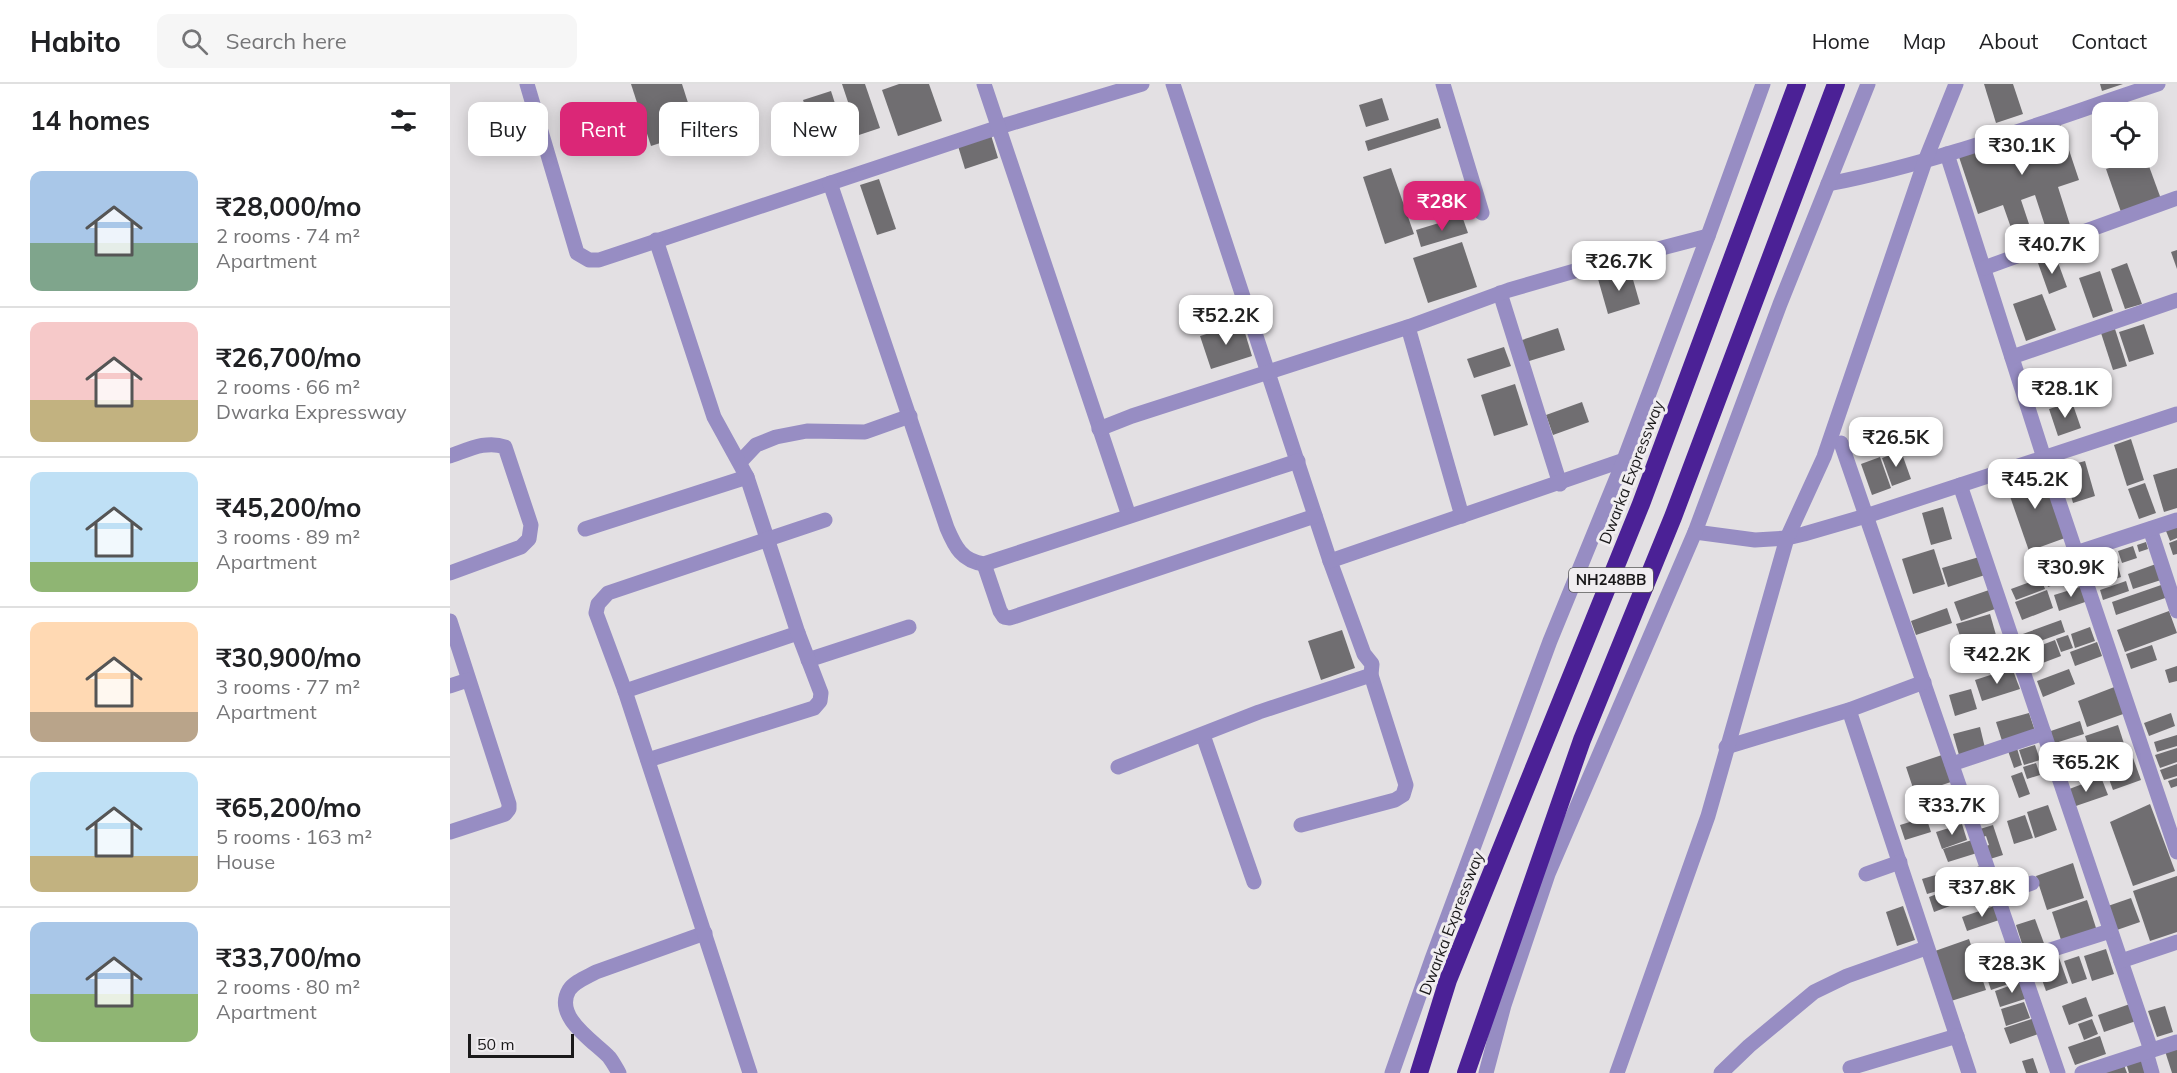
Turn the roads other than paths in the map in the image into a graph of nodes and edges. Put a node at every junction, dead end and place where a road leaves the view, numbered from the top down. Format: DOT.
graph roads {
  1 [pos="526,84"];
  2 [pos="984,84"];
  3 [pos="1142,84"];
  4 [pos="1173,84"];
  5 [pos="1443,84"];
  6 [pos="1763,84"];
  7 [pos="1797,84"];
  8 [pos="1836,84"];
  9 [pos="1868,84"];
  10 [pos="1956,84"];
  11 [pos="2158,84"];
  12 [pos="999,127"];
  13 [pos="1947,154"];
  14 [pos="1925,161"];
  15 [pos="830,183"];
  16 [pos="1828,184"];
  17 [pos="2177,198"];
  18 [pos="1482,213"];
  19 [pos="1708,236"];
  20 [pos="656,240"];
  21 [pos="1984,268"];
  22 [pos="1500,293"];
  23 [pos="2177,300"];
  24 [pos="1408,327"];
  25 [pos="2012,357"];
  26 [pos="1269,372"];
  27 [pos="2177,414"];
  28 [pos="910,416"];
  29 [pos="1099,429"];
  30 [pos="1841,443"];
  31 [pos="450,456"];
  32 [pos="2044,458"];
  33 [pos="1624,460"];
  34 [pos="1298,461"];
  35 [pos="740,462"];
  36 [pos="747,477"];
  37 [pos="1560,484"];
  38 [pos="1960,485"];
  39 [pos="1129,516"];
  40 [pos="1315,516"];
  41 [pos="1462,516"];
  42 [pos="1866,516"];
  43 [pos="825,520"];
  44 [pos="2177,520"];
  45 [pos="2150,529"];
  46 [pos="585,530"];
  47 [pos="1695,532"];
  48 [pos="1788,538"];
  49 [pos="767,539"];
  50 [pos="2076,553"];
  51 [pos="1330,561"];
  52 [pos="984,564"];
  53 [pos="450,573"];
  54 [pos="2177,611"];
  55 [pos="450,621"];
  56 [pos="909,627"];
  57 [pos="798,633"];
  58 [pos="808,660"];
  59 [pos="1371,675"];
  60 [pos="468,680"];
  61 [pos="1924,682"];
  62 [pos="450,686"];
  63 [pos="625,691"];
  64 [pos="1849,710"];
  65 [pos="2044,733"];
  66 [pos="1203,735"];
  67 [pos="1726,747"];
  68 [pos="648,760"];
  69 [pos="1952,764"];
  70 [pos="1118,767"];
  71 [pos="1301,825"];
  72 [pos="450,832"];
  73 [pos="2176,847"];
  74 [pos="1900,862"];
  75 [pos="1866,874"];
  76 [pos="1254,882"];
  77 [pos="2032,883"];
  78 [pos="1997,896"];
  79 [pos="2110,931"];
  80 [pos="705,933"];
  81 [pos="2177,942"];
  82 [pos="1926,948"];
  83 [pos="2019,960"];
  84 [pos="2121,961"];
  85 [pos="1957,1036"];
  86 [pos="2177,1041"];
  87 [pos="2148,1051"];
  88 [pos="1850,1068"];
  89 [pos="619,1073"];
  90 [pos="750,1073"];
  91 [pos="1392,1073"];
  92 [pos="1419,1073"];
  93 [pos="1466,1073"];
  94 [pos="1486,1073"];
  95 [pos="1617,1073"];
  96 [pos="1721,1073"];
  97 [pos="1969,1073"];
  98 [pos="2058,1073"];
  99 [pos="2082,1073"];
  100 [pos="2152,1073"];
  1 -- 20 [label="street"];
  2 -- 12 [label="street"];
  3 -- 12 [label="street"];
  4 -- 26 [label="street"];
  5 -- 18 [label="street"];
  6 -- 19 [label="street"];
  7 -- 92 [label="highway, Dwarka Expressway / NH248BB"];
  8 -- 93 [label="highway, NH248BB"];
  9 -- 16 [label="street"];
  10 -- 14 [label="street"];
  11 -- 13 [label="street"];
  12 -- 15 [label="street"];
  12 -- 29 [label="street"];
  13 -- 14 [label="street"];
  13 -- 21 [label="street"];
  14 -- 16 [label="street"];
  14 -- 48 [label="street"];
  15 -- 20 [label="street"];
  15 -- 28 [label="street"];
  16 -- 47 [label="street"];
  17 -- 21 [label="street"];
  19 -- 22 [label="street"];
  19 -- 33 [label="street"];
  20 -- 35 [label="street"];
  21 -- 25 [label="street"];
  22 -- 24 [label="street"];
  22 -- 37 [label="street"];
  23 -- 25 [label="street"];
  24 -- 26 [label="street"];
  24 -- 41 [label="street"];
  25 -- 32 [label="street"];
  26 -- 29 [label="street"];
  26 -- 34 [label="street"];
  27 -- 32 [label="street"];
  28 -- 35 [label="street"];
  28 -- 52 [label="street"];
  29 -- 39 [label="street"];
  30 -- 42 [label="street"];
  31 -- 53 [label="street"];
  32 -- 38 [label="street"];
  32 -- 50 [label="street"];
  33 -- 37 [label="street"];
  33 -- 91 [label="street"];
  34 -- 39 [label="street"];
  34 -- 40 [label="street"];
  35 -- 36 [label="street"];
  36 -- 46 [label="street"];
  36 -- 49 [label="street"];
  37 -- 41 [label="street"];
  38 -- 42 [label="street"];
  38 -- 65 [label="street"];
  39 -- 52 [label="street"];
  40 -- 51 [label="street"];
  40 -- 52 [label="street"];
  41 -- 51 [label="street"];
  42 -- 48 [label="street"];
  42 -- 61 [label="street"];
  43 -- 49 [label="street"];
  44 -- 45 [label="street"];
  45 -- 50 [label="street"];
  45 -- 54 [label="street"];
  47 -- 48 [label="street"];
  47 -- 94 [label="street"];
  48 -- 67 [label="street"];
  49 -- 57 [label="street"];
  49 -- 63 [label="street"];
  50 -- 73 [label="street"];
  51 -- 59 [label="street"];
  55 -- 60 [label="street"];
  56 -- 58 [label="street"];
  57 -- 58 [label="street"];
  57 -- 63 [label="street"];
  58 -- 68 [label="street"];
  59 -- 66 [label="street"];
  59 -- 71 [label="street"];
  60 -- 62 [label="street"];
  60 -- 72 [label="street"];
  61 -- 64 [label="street"];
  61 -- 69 [label="street"];
  63 -- 68 [label="street"];
  64 -- 67 [label="street"];
  64 -- 74 [label="street"];
  65 -- 69 [label="street"];
  65 -- 79 [label="street"];
  66 -- 70 [label="street"];
  66 -- 76 [label="street"];
  67 -- 95 [label="street"];
  68 -- 80 [label="street"];
  69 -- 78 [label="street"];
  74 -- 75 [label="street"];
  74 -- 82 [label="street"];
  77 -- 78 [label="street"];
  78 -- 83 [label="street"];
  79 -- 83 [label="street"];
  79 -- 84 [label="street"];
  80 -- 89 [label="street"];
  80 -- 90 [label="street"];
  81 -- 84 [label="street"];
  82 -- 85 [label="street"];
  82 -- 96 [label="street"];
  83 -- 98 [label="street"];
  84 -- 87 [label="street"];
  85 -- 88 [label="street"];
  85 -- 97 [label="street"];
  86 -- 87 [label="street"];
  87 -- 99 [label="street"];
  87 -- 100 [label="street"];
}
